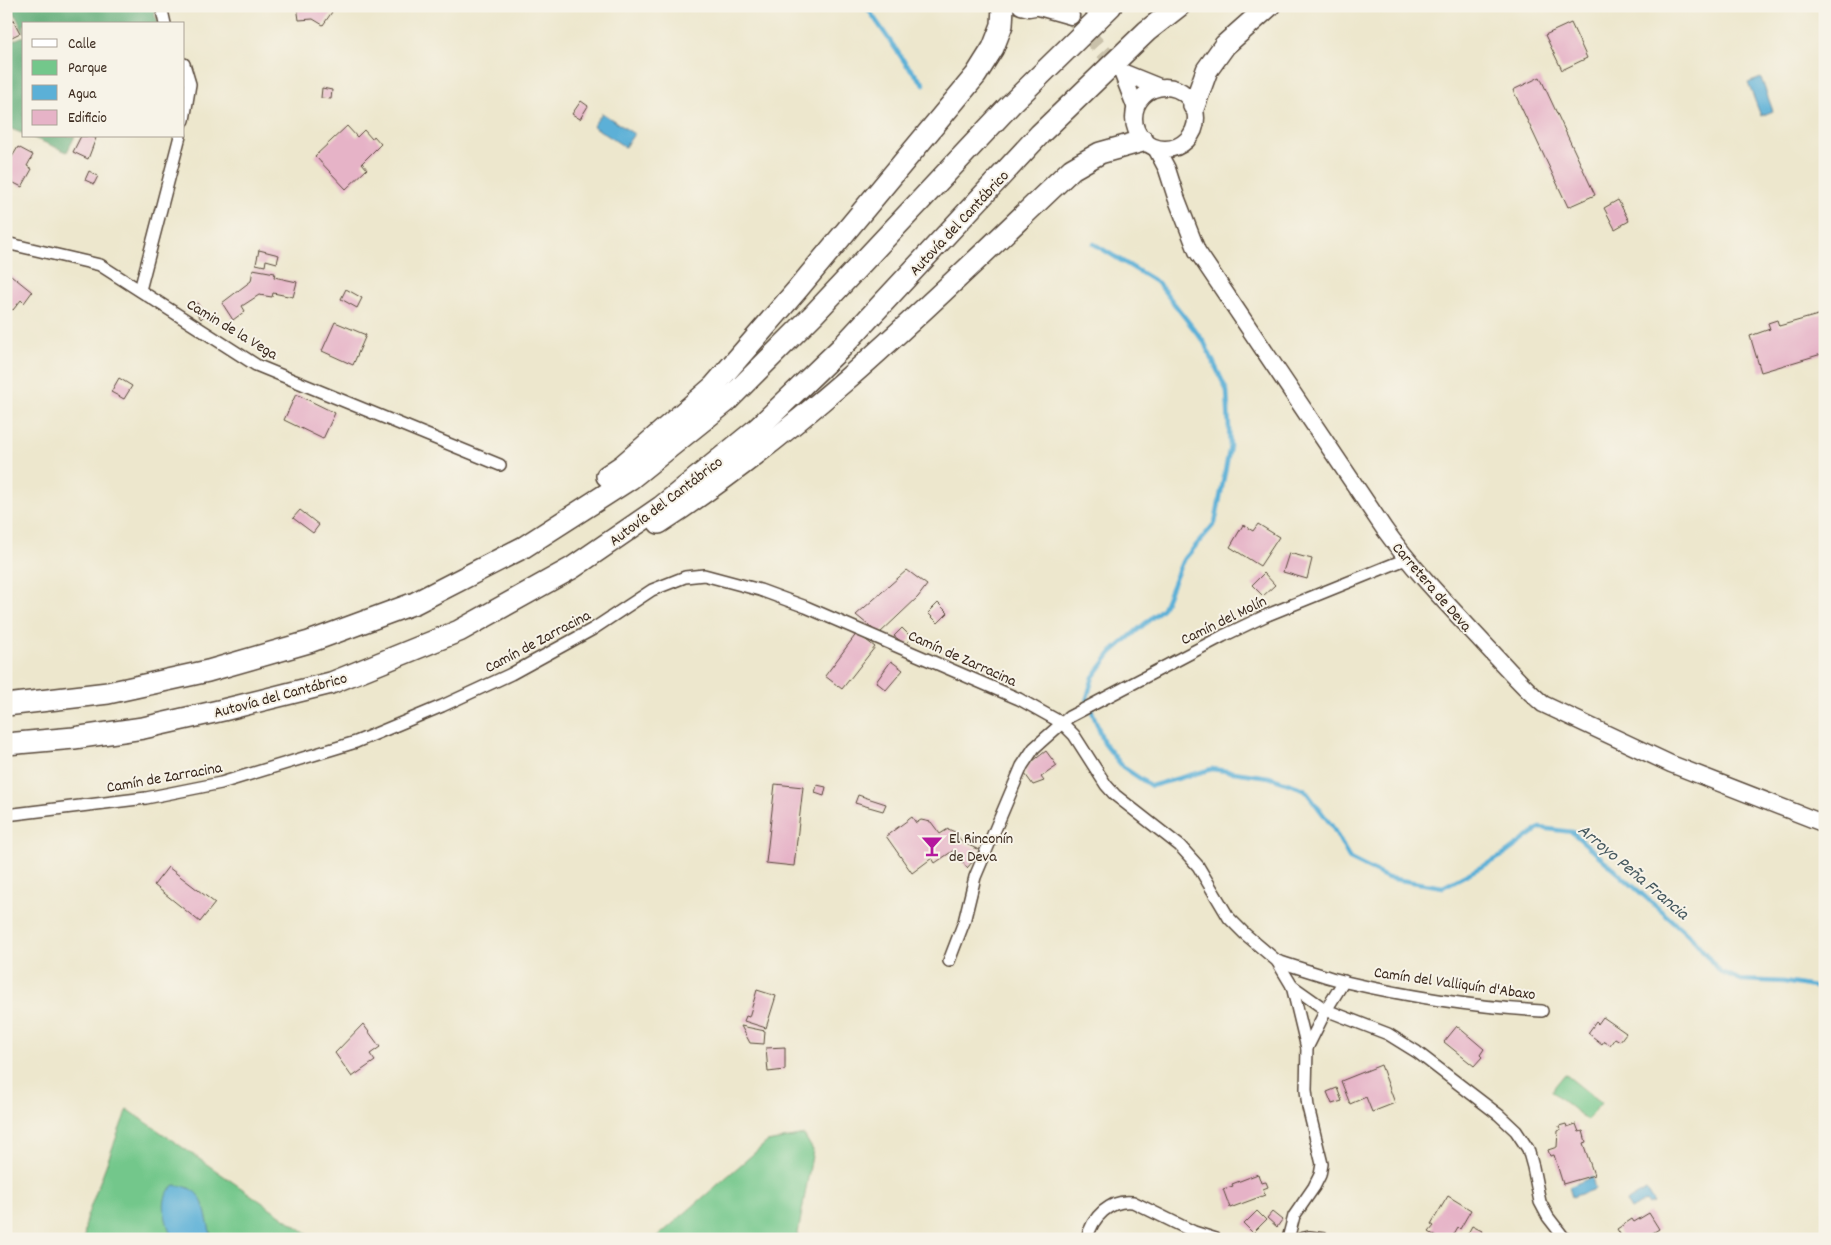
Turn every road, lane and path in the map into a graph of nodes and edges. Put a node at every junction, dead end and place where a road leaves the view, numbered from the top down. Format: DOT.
graph roads {
  1 [pos="161,6"];
  2 [pos="1004,6"];
  3 [pos="1021,6"];
  4 [pos="1068,6"];
  5 [pos="1111,6"];
  6 [pos="1179,6"];
  7 [pos="1269,6"];
  8 [pos="1040,7"];
  9 [pos="165,22"];
  10 [pos="185,67"];
  11 [pos="1159,87"];
  12 [pos="1135,106"];
  13 [pos="1194,106"];
  14 [pos="185,114"];
  15 [pos="179,138"];
  16 [pos="1184,143"];
  17 [pos="1149,145"];
  18 [pos="1176,197"];
  19 [pos="6,243"];
  20 [pos="140,290"];
  21 [pos="500,466"];
  22 [pos="1406,558"];
  23 [pos="572,568"];
  24 [pos="9,705"];
  25 [pos="1062,723"];
  26 [pos="6,744"];
  27 [pos="6,815"];
  28 [pos="1825,824"];
  29 [pos="949,961"];
  30 [pos="1277,961"];
  31 [pos="1344,981"];
  32 [pos="1292,986"];
  33 [pos="1326,1010"];
  34 [pos="1542,1011"];
  35 [pos="1307,1048"];
  36 [pos="1087,1239"];
  37 [pos="1216,1239"];
  38 [pos="1288,1239"];
  39 [pos="1300,1239"];
  40 [pos="1324,1239"];
  41 [pos="1565,1239"];
  1 -- 9 [label="street"];
  2 -- 24 [label="highway"];
  3 -- 8 [label="street"];
  4 -- 8 [label="street"];
  5 -- 24 [label="highway"];
  6 -- 23 [label="highway, Autovía del Cantábrico"];
  7 -- 13 [label="highway"];
  10 -- 14 [label="street"];
  11 -- 12 [label="street"];
  11 -- 12 [label="street"];
  11 -- 13 [label="street"];
  12 -- 17 [label="street"];
  13 -- 16 [label="street"];
  15 -- 20 [label="street"];
  16 -- 17 [label="street"];
  16 -- 18 [label="street, Carretera de Deva"];
  17 -- 18 [label="street, Carretera de Deva"];
  17 -- 23 [label="highway"];
  18 -- 22 [label="street, Carretera de Deva"];
  19 -- 20 [label="street, Camin de la Vega"];
  20 -- 21 [label="street, Camin de la Vega"];
  22 -- 25 [label="street, Camín del Molín"];
  22 -- 28 [label="street, Carretera de Deva"];
  23 -- 26 [label="highway, Autovía del Cantábrico"];
  25 -- 27 [label="street, Camín de Zarracina"];
  25 -- 29 [label="street, Camín del Molín"];
  25 -- 30 [label="street"];
  30 -- 31 [label="street, Camín del Valliquín d'Abaxo"];
  30 -- 32 [label="street"];
  31 -- 33 [label="street"];
  31 -- 34 [label="street, Camín del Valliquín d'Abaxo"];
  32 -- 33 [label="street"];
  32 -- 35 [label="street"];
  33 -- 35 [label="street"];
  33 -- 41 [label="street"];
  35 -- 38 [label="street"];
  36 -- 37 [label="street"];
  39 -- 40 [label="street"];
}
